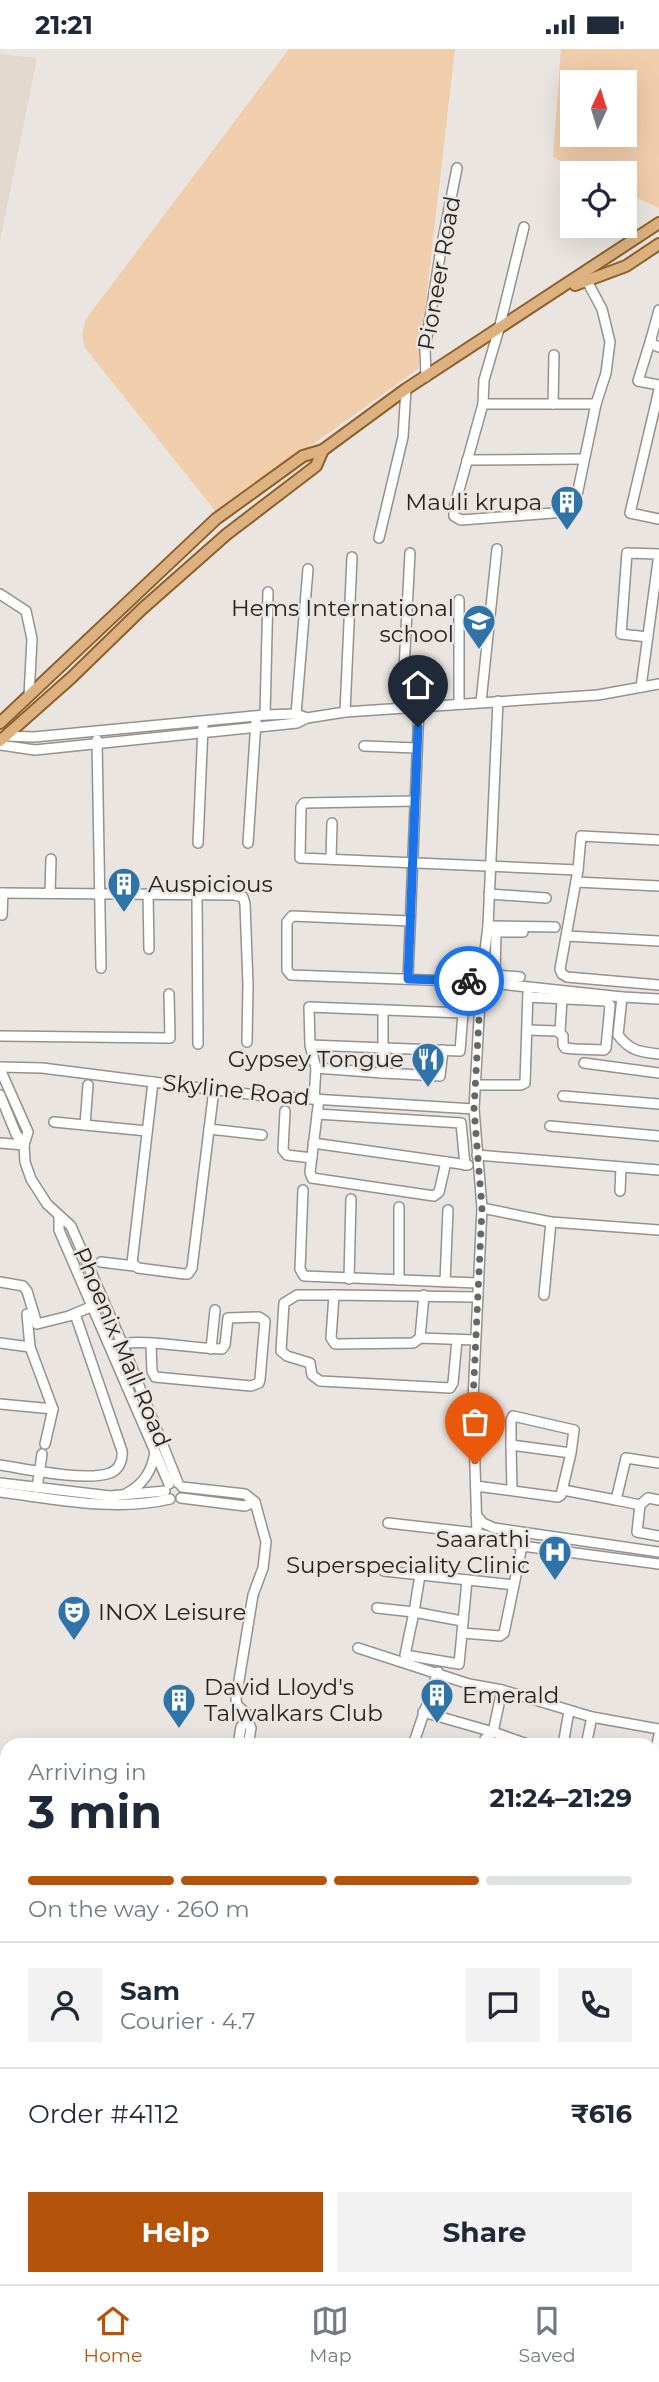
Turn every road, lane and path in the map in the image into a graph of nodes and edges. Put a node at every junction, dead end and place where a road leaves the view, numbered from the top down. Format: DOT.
graph roads {
  1 [pos="457,169"];
  2 [pos="659,223"];
  3 [pos="524,227"];
  4 [pos="659,244"];
  5 [pos="587,281"];
  6 [pos="556,292"];
  7 [pos="659,310"];
  8 [pos="499,329"];
  9 [pos="651,339"];
  10 [pos="659,347"];
  11 [pos="554,355"];
  12 [pos="426,377"];
  13 [pos="659,388"];
  14 [pos="406,389"];
  15 [pos="483,404"];
  16 [pos="553,404"];
  17 [pos="596,404"];
  18 [pos="323,450"];
  19 [pos="583,459"];
  20 [pos="467,460"];
  21 [pos="295,461"];
  22 [pos="305,474"];
  23 [pos="659,519"];
  24 [pos="379,538"];
  25 [pos="497,549"];
  26 [pos="410,553"];
  27 [pos="352,557"];
  28 [pos="308,569"];
  29 [pos="268,592"];
  30 [pos="0,594"];
  31 [pos="459,600"];
  32 [pos="648,637"];
  33 [pos="659,684"];
  34 [pos="641,687"];
  35 [pos="29,696"];
  36 [pos="498,701"];
  37 [pos="481,702"];
  38 [pos="459,703"];
  39 [pos="419,706"];
  40 [pos="402,708"];
  41 [pos="345,712"];
  42 [pos="296,714"];
  43 [pos="261,715"];
  44 [pos="307,718"];
  45 [pos="203,720"];
  46 [pos="0,723"];
  47 [pos="256,727"];
  48 [pos="97,731"];
  49 [pos="203,732"];
  50 [pos="3,741"];
  51 [pos="97,743"];
  52 [pos="364,746"];
  53 [pos="417,748"];
  54 [pos="415,801"];
  55 [pos="332,823"];
  56 [pos="659,840"];
  57 [pos="198,843"];
  58 [pos="248,843"];
  59 [pos="51,859"];
  60 [pos="331,859"];
  61 [pos="413,862"];
  62 [pos="491,866"];
  63 [pos="578,870"];
  64 [pos="576,882"];
  65 [pos="659,886"];
  66 [pos="1,893"];
  67 [pos="50,893"];
  68 [pos="99,893"];
  69 [pos="148,894"];
  70 [pos="197,894"];
  71 [pos="489,894"];
  72 [pos="546,898"];
  73 [pos="2,915"];
  74 [pos="410,921"];
  75 [pos="555,927"];
  76 [pos="490,930"];
  77 [pos="523,932"];
  78 [pos="567,936"];
  79 [pos="659,941"];
  80 [pos="149,949"];
  81 [pos="101,968"];
  82 [pos="520,977"];
  83 [pos="408,979"];
  84 [pos="481,982"];
  85 [pos="659,985"];
  86 [pos="528,992"];
  87 [pos="169,994"];
  88 [pos="617,996"];
  89 [pos="562,999"];
  90 [pos="659,999"];
  91 [pos="383,1010"];
  92 [pos="528,1030"];
  93 [pos="560,1033"];
  94 [pos="0,1036"];
  95 [pos="247,1042"];
  96 [pos="198,1044"];
  97 [pos="310,1045"];
  98 [pos="384,1048"];
  99 [pos="443,1050"];
  100 [pos="460,1051"];
  101 [pos="477,1052"];
  102 [pos="659,1054"];
  103 [pos="584,1063"];
  104 [pos="0,1068"];
  105 [pos="316,1068"];
  106 [pos="383,1073"];
  107 [pos="659,1073"];
  108 [pos="153,1082"];
  109 [pos="88,1085"];
  110 [pos="475,1085"];
  111 [pos="214,1089"];
  112 [pos="0,1095"];
  113 [pos="563,1096"];
  114 [pos="316,1099"];
  115 [pos="659,1104"];
  116 [pos="474,1109"];
  117 [pos="285,1111"];
  118 [pos="317,1114"];
  119 [pos="54,1122"];
  120 [pos="85,1125"];
  121 [pos="550,1126"];
  122 [pos="209,1129"];
  123 [pos="147,1131"];
  124 [pos="262,1135"];
  125 [pos="659,1136"];
  126 [pos="0,1143"];
  127 [pos="313,1143"];
  128 [pos="24,1145"];
  129 [pos="477,1155"];
  130 [pos="312,1158"];
  131 [pos="446,1162"];
  132 [pos="464,1164"];
  133 [pos="477,1166"];
  134 [pos="621,1167"];
  135 [pos="659,1170"];
  136 [pos="303,1190"];
  137 [pos="620,1191"];
  138 [pos="351,1199"];
  139 [pos="399,1206"];
  140 [pos="482,1208"];
  141 [pos="447,1210"];
  142 [pos="59,1217"];
  143 [pos="551,1222"];
  144 [pos="659,1230"];
  145 [pos="101,1262"];
  146 [pos="134,1266"];
  147 [pos="349,1279"];
  148 [pos="399,1280"];
  149 [pos="0,1282"];
  150 [pos="445,1282"];
  151 [pos="477,1283"];
  152 [pos="334,1295"];
  153 [pos="424,1295"];
  154 [pos="544,1295"];
  155 [pos="476,1297"];
  156 [pos="93,1306"];
  157 [pos="215,1310"];
  158 [pos="27,1314"];
  159 [pos="75,1314"];
  160 [pos="420,1338"];
  161 [pos="457,1340"];
  162 [pos="475,1341"];
  163 [pos="0,1343"];
  164 [pos="122,1343"];
  165 [pos="151,1344"];
  166 [pos="111,1345"];
  167 [pos="30,1347"];
  168 [pos="211,1349"];
  169 [pos="0,1404"];
  170 [pos="141,1404"];
  171 [pos="53,1409"];
  172 [pos="512,1445"];
  173 [pos="155,1451"];
  174 [pos="571,1453"];
  175 [pos="659,1462"];
  176 [pos="0,1465"];
  177 [pos="39,1470"];
  178 [pos="0,1483"];
  179 [pos="476,1486"];
  180 [pos="37,1488"];
  181 [pos="173,1489"];
  182 [pos="20,1490"];
  183 [pos="512,1490"];
  184 [pos="562,1490"];
  185 [pos="0,1492"];
  186 [pos="122,1496"];
  187 [pos="616,1500"];
  188 [pos="659,1500"];
  189 [pos="255,1502"];
  190 [pos="640,1505"];
  191 [pos="476,1515"];
  192 [pos="388,1523"];
  193 [pos="637,1532"];
  194 [pos="477,1533"];
  195 [pos="659,1536"];
  196 [pos="522,1546"];
  197 [pos="636,1549"];
  198 [pos="659,1552"];
  199 [pos="635,1560"];
  200 [pos="659,1564"];
  201 [pos="384,1571"];
  202 [pos="420,1575"];
  203 [pos="467,1580"];
  204 [pos="514,1585"];
  205 [pos="377,1608"];
  206 [pos="414,1612"];
  207 [pos="462,1621"];
  208 [pos="462,1633"];
  209 [pos="358,1648"];
  210 [pos="438,1672"];
  211 [pos="502,1690"];
  212 [pos="569,1711"];
  213 [pos="423,1712"];
  214 [pos="592,1717"];
  215 [pos="247,1720"];
  216 [pos="659,1729"];
  217 [pos="493,1732"];
  218 [pos="240,1738"];
  219 [pos="249,1738"];
  220 [pos="415,1738"];
  221 [pos="486,1738"];
  222 [pos="510,1738"];
  223 [pos="564,1738"];
  224 [pos="588,1738"];
  1 -- 12 [label="street, Pioneer Road"];
  2 -- 6 [label="main road"];
  3 -- 8 [label="street"];
  4 -- 5 [label="main road"];
  5 -- 6 [label="main road"];
  5 -- 17 [label="street"];
  6 -- 8 [label="main road"];
  7 -- 9 [label="street"];
  8 -- 12 [label="main road"];
  8 -- 15 [label="street"];
  9 -- 10 [label="street"];
  9 -- 13 [label="street"];
  11 -- 16 [label="street"];
  12 -- 14 [label="main road"];
  13 -- 23 [label="street"];
  14 -- 18 [label="main road"];
  14 -- 24 [label="street"];
  15 -- 16 [label="street"];
  15 -- 20 [label="street"];
  16 -- 17 [label="street"];
  17 -- 19 [label="street"];
  18 -- 21 [label="main road"];
  18 -- 22 [label="main road"];
  19 -- 20 [label="street"];
  19 -- 20 [label="street"];
  21 -- 22 [label="main road"];
  21 -- 35 [label="main road"];
  22 -- 50 [label="main road"];
  25 -- 37 [label="street"];
  26 -- 40 [label="street"];
  27 -- 41 [label="street"];
  28 -- 42 [label="street"];
  29 -- 43 [label="street"];
  30 -- 35 [label="street"];
  31 -- 38 [label="street"];
  32 -- 32 [label="street"];
  32 -- 34 [label="street"];
  33 -- 34 [label="street"];
  34 -- 36 [label="street"];
  35 -- 46 [label="main road"];
  36 -- 37 [label="street"];
  36 -- 62 [label="street"];
  37 -- 38 [label="street"];
  38 -- 39 [label="street"];
  39 -- 40 [label="street"];
  39 -- 53 [label="street"];
  40 -- 41 [label="street"];
  41 -- 44 [label="street"];
  42 -- 43 [label="street"];
  42 -- 44 [label="street"];
  43 -- 45 [label="street"];
  43 -- 47 [label="street"];
  44 -- 47 [label="street"];
  45 -- 48 [label="street"];
  45 -- 49 [label="street"];
  47 -- 49 [label="street"];
  47 -- 58 [label="street"];
  48 -- 50 [label="street"];
  48 -- 51 [label="street"];
  49 -- 51 [label="street"];
  49 -- 57 [label="street"];
  50 -- 51 [label="street"];
  51 -- 68 [label="street"];
  52 -- 53 [label="street"];
  53 -- 54 [label="street"];
  54 -- 60 [label="street"];
  54 -- 61 [label="street"];
  55 -- 60 [label="street"];
  56 -- 63 [label="street"];
  59 -- 67 [label="street"];
  60 -- 61 [label="street"];
  61 -- 62 [label="street"];
  61 -- 74 [label="street"];
  62 -- 63 [label="street"];
  62 -- 71 [label="street"];
  63 -- 64 [label="street"];
  64 -- 65 [label="street"];
  64 -- 78 [label="street"];
  66 -- 67 [label="street"];
  66 -- 73 [label="street"];
  67 -- 68 [label="street"];
  68 -- 69 [label="street"];
  68 -- 81 [label="street"];
  69 -- 70 [label="street"];
  69 -- 80 [label="street"];
  70 -- 95 [label="street"];
  70 -- 96 [label="street"];
  71 -- 72 [label="street"];
  71 -- 76 [label="street"];
  74 -- 83 [label="street"];
  74 -- 83 [label="street"];
  75 -- 76 [label="street"];
  76 -- 77 [label="street"];
  76 -- 82 [label="street"];
  76 -- 84 [label="street"];
  78 -- 79 [label="street"];
  78 -- 85 [label="street"];
  83 -- 84 [label="street"];
  84 -- 86 [label="street"];
  84 -- 101 [label="street"];
  86 -- 88 [label="street"];
  86 -- 89 [label="street"];
  86 -- 92 [label="street"];
  87 -- 94 [label="street"];
  88 -- 90 [label="street"];
  88 -- 102 [label="street"];
  89 -- 93 [label="street"];
  89 -- 93 [label="street"];
  91 -- 97 [label="street"];
  91 -- 98 [label="street"];
  91 -- 100 [label="street"];
  92 -- 93 [label="street"];
  92 -- 110 [label="street"];
  97 -- 98 [label="street"];
  97 -- 105 [label="street"];
  98 -- 99 [label="street"];
  98 -- 106 [label="street"];
  99 -- 100 [label="street"];
  99 -- 106 [label="street"];
  100 -- 101 [label="street"];
  101 -- 110 [label="street"];
  103 -- 107 [label="street"];
  104 -- 108 [label="street, Skyline Road"];
  104 -- 128 [label="street"];
  105 -- 106 [label="street"];
  105 -- 114 [label="street"];
  108 -- 111 [label="street, Skyline Road"];
  108 -- 123 [label="street"];
  109 -- 120 [label="street"];
  110 -- 116 [label="street"];
  111 -- 114 [label="street, Skyline Road"];
  111 -- 122 [label="street"];
  112 -- 128 [label="street"];
  113 -- 115 [label="street"];
  114 -- 116 [label="street, Skyline Road"];
  114 -- 118 [label="street"];
  116 -- 129 [label="street"];
  117 -- 130 [label="street"];
  118 -- 127 [label="street"];
  118 -- 132 [label="street"];
  119 -- 120 [label="street"];
  120 -- 123 [label="street"];
  121 -- 125 [label="street"];
  122 -- 124 [label="street"];
  122 -- 146 [label="street"];
  123 -- 146 [label="street"];
  126 -- 128 [label="street"];
  127 -- 130 [label="street"];
  127 -- 131 [label="street"];
  128 -- 142 [label="street, Phoenix Mall Road"];
  129 -- 133 [label="street"];
  129 -- 134 [label="street"];
  130 -- 131 [label="street"];
  131 -- 132 [label="street"];
  132 -- 133 [label="street"];
  133 -- 140 [label="street"];
  134 -- 135 [label="street"];
  134 -- 137 [label="street"];
  136 -- 147 [label="street"];
  138 -- 147 [label="street"];
  139 -- 148 [label="street"];
  140 -- 143 [label="street"];
  140 -- 151 [label="street"];
  141 -- 150 [label="street"];
  142 -- 156 [label="street, Phoenix Mall Road"];
  142 -- 164 [label="street, Phoenix Mall Road"];
  143 -- 144 [label="street"];
  143 -- 154 [label="street"];
  145 -- 146 [label="street"];
  147 -- 148 [label="street"];
  148 -- 150 [label="street"];
  149 -- 159 [label="street"];
  150 -- 151 [label="street"];
  151 -- 155 [label="street"];
  152 -- 153 [label="street"];
  152 -- 160 [label="street"];
  152 -- 161 [label="street"];
  153 -- 155 [label="street"];
  153 -- 160 [label="street"];
  155 -- 162 [label="street"];
  156 -- 159 [label="street"];
  156 -- 166 [label="street, Phoenix Mall Road"];
  157 -- 168 [label="street"];
  158 -- 167 [label="street"];
  159 -- 177 [label="street"];
  160 -- 161 [label="street"];
  161 -- 162 [label="street"];
  162 -- 179 [label="street"];
  163 -- 167 [label="street"];
  164 -- 165 [label="street"];
  164 -- 166 [label="street"];
  164 -- 170 [label="street, Phoenix Mall Road"];
  165 -- 168 [label="street"];
  165 -- 168 [label="street"];
  166 -- 170 [label="street, Phoenix Mall Road"];
  167 -- 171 [label="street"];
  169 -- 171 [label="street"];
  170 -- 173 [label="street, Phoenix Mall Road"];
  170 -- 181 [label="street, Phoenix Mall Road"];
  171 -- 177 [label="street"];
  172 -- 174 [label="street"];
  172 -- 174 [label="street"];
  172 -- 183 [label="street"];
  173 -- 181 [label="street, Phoenix Mall Road"];
  173 -- 186 [label="street"];
  174 -- 184 [label="street"];
  175 -- 187 [label="street"];
  176 -- 177 [label="street"];
  177 -- 180 [label="street"];
  178 -- 182 [label="street"];
  179 -- 183 [label="street"];
  179 -- 191 [label="street"];
  180 -- 182 [label="street"];
  180 -- 186 [label="street"];
  181 -- 182 [label="street"];
  181 -- 186 [label="street"];
  181 -- 189 [label="street"];
  181 -- 189 [label="street"];
  182 -- 185 [label="street"];
  183 -- 184 [label="street"];
  184 -- 187 [label="street"];
  187 -- 190 [label="street"];
  188 -- 190 [label="street"];
  189 -- 215 [label="street"];
  190 -- 193 [label="street"];
  191 -- 194 [label="street"];
  191 -- 197 [label="street"];
  192 -- 194 [label="street"];
  193 -- 195 [label="street"];
  193 -- 197 [label="street"];
  194 -- 196 [label="street"];
  196 -- 199 [label="street"];
  196 -- 204 [label="street"];
  197 -- 198 [label="street"];
  197 -- 199 [label="street"];
  199 -- 200 [label="street"];
  201 -- 202 [label="street"];
  202 -- 203 [label="street"];
  202 -- 206 [label="street"];
  203 -- 204 [label="street"];
  203 -- 207 [label="street"];
  204 -- 208 [label="street"];
  205 -- 206 [label="street"];
  206 -- 207 [label="street"];
  206 -- 208 [label="street"];
  207 -- 208 [label="street"];
  209 -- 210 [label="street"];
  210 -- 211 [label="street"];
  210 -- 213 [label="street"];
  211 -- 212 [label="street"];
  211 -- 217 [label="street"];
  212 -- 214 [label="street"];
  212 -- 223 [label="street"];
  213 -- 217 [label="street"];
  213 -- 220 [label="street"];
  214 -- 216 [label="street"];
  214 -- 224 [label="street"];
  215 -- 218 [label="street"];
  215 -- 219 [label="street"];
  217 -- 221 [label="street"];
  217 -- 222 [label="street"];
}
